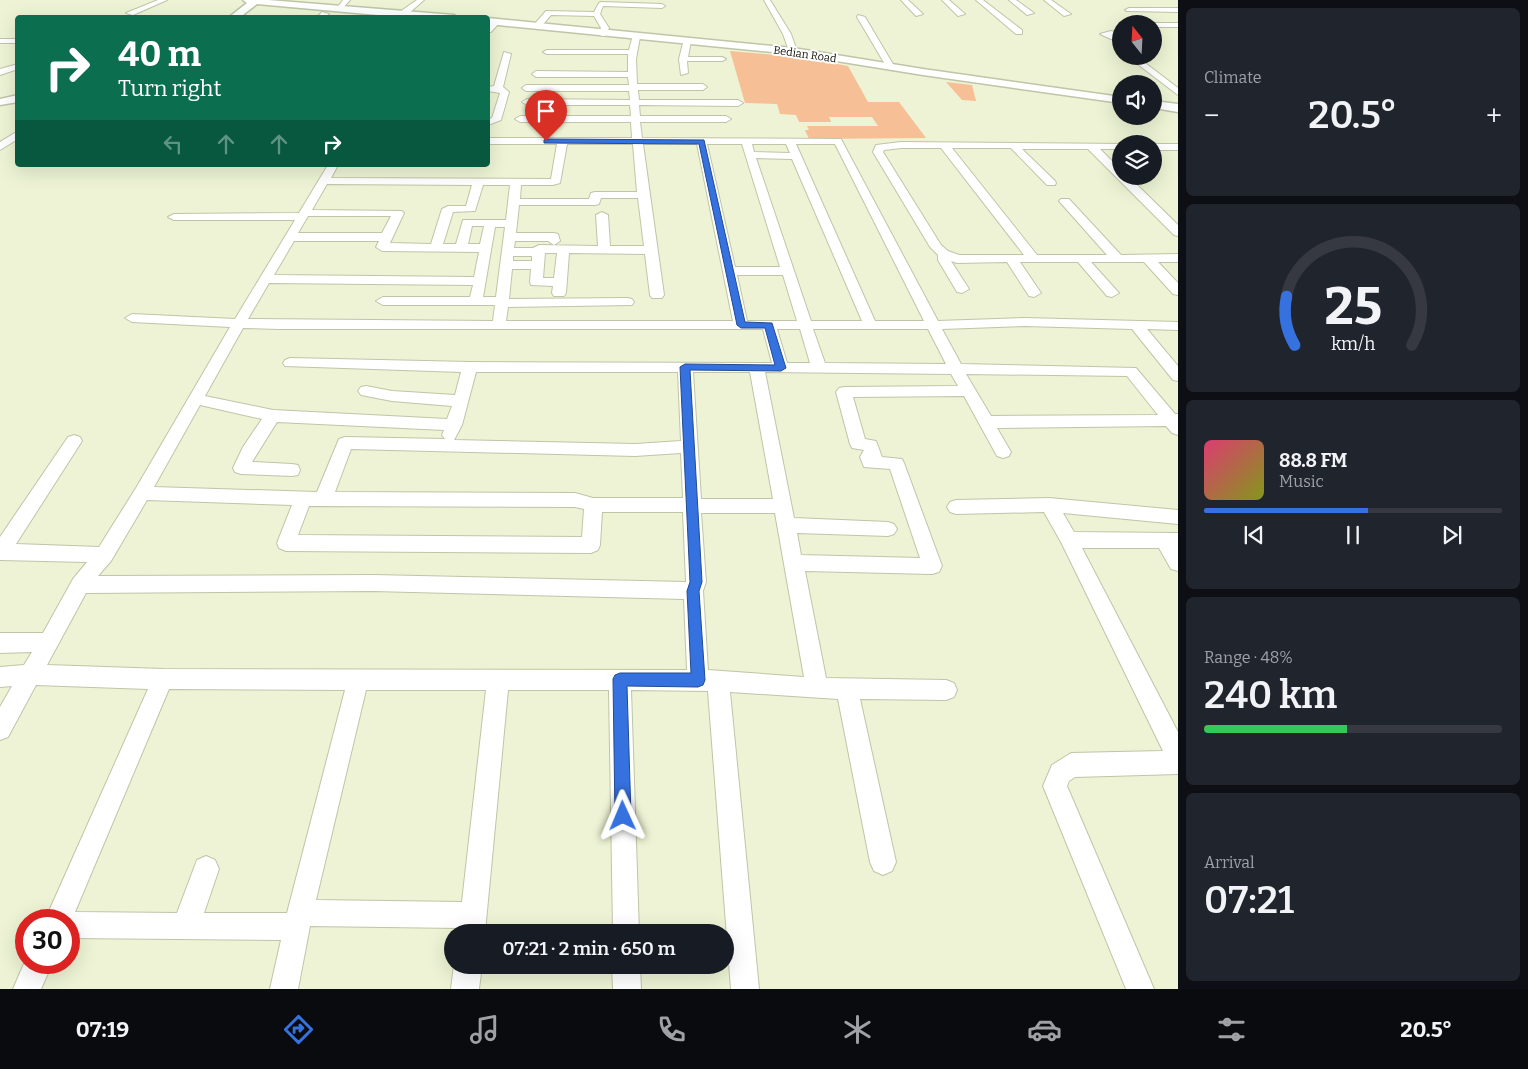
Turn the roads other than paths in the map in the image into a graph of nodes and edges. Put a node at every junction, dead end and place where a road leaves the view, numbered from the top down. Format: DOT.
graph roads {
  1 [pos="164,0"];
  2 [pos="347,0"];
  3 [pos="421,0"];
  4 [pos="767,0"];
  5 [pos="904,0"];
  6 [pos="944,0"];
  7 [pos="979,0"];
  8 [pos="1012,0"];
  9 [pos="1047,0"];
  10 [pos="251,1"];
  11 [pos="340,8"];
  12 [pos="660,10"];
  13 [pos="1129,10"];
  14 [pos="1178,10"];
  15 [pos="597,12"];
  16 [pos="130,13"];
  17 [pos="404,13"];
  18 [pos="1030,13"];
  19 [pos="919,14"];
  20 [pos="961,14"];
  21 [pos="1067,14"];
  22 [pos="235,15"];
  23 [pos="424,15"];
  24 [pos="861,17"];
  25 [pos="490,24"];
  26 [pos="1162,25"];
  27 [pos="1178,25"];
  28 [pos="536,27"];
  29 [pos="1019,32"];
  30 [pos="602,34"];
  31 [pos="636,37"];
  32 [pos="1111,37"];
  33 [pos="687,41"];
  34 [pos="1112,42"];
  35 [pos="0,43"];
  36 [pos="15,43"];
  37 [pos="793,51"];
  38 [pos="547,52"];
  39 [pos="507,54"];
  40 [pos="630,58"];
  41 [pos="683,59"];
  42 [pos="722,59"];
  43 [pos="0,64"];
  44 [pos="15,65"];
  45 [pos="1143,65"];
  46 [pos="15,66"];
  47 [pos="890,66"];
  48 [pos="0,72"];
  49 [pos="684,73"];
  50 [pos="536,74"];
  51 [pos="633,75"];
  52 [pos="634,87"];
  53 [pos="703,87"];
  54 [pos="526,88"];
  55 [pos="490,89"];
  56 [pos="498,89"];
  57 [pos="1178,92"];
  58 [pos="15,99"];
  59 [pos="1112,99"];
  60 [pos="0,102"];
  61 [pos="527,102"];
  62 [pos="635,103"];
  63 [pos="738,103"];
  64 [pos="1162,106"];
  65 [pos="490,108"];
  66 [pos="501,108"];
  67 [pos="1178,108"];
  68 [pos="520,119"];
  69 [pos="635,119"];
  70 [pos="726,119"];
  71 [pos="490,122"];
  72 [pos="15,136"];
  73 [pos="490,141"];
  74 [pos="562,141"];
  75 [pos="638,142"];
  76 [pos="702,142"];
  77 [pos="746,142"];
  78 [pos="790,142"];
  79 [pos="944,145"];
  80 [pos="1014,146"];
  81 [pos="1091,146"];
  82 [pos="1112,146"];
  83 [pos="1162,147"];
  84 [pos="1167,147"];
  85 [pos="1178,147"];
  86 [pos="0,148"];
  87 [pos="15,150"];
  88 [pos="751,155"];
  89 [pos="796,156"];
  90 [pos="1178,157"];
  91 [pos="332,167"];
  92 [pos="1112,167"];
  93 [pos="324,181"];
  94 [pos="478,182"];
  95 [pos="516,182"];
  96 [pos="1051,183"];
  97 [pos="1130,185"];
  98 [pos="642,195"];
  99 [pos="514,202"];
  100 [pos="1065,202"];
  101 [pos="304,215"];
  102 [pos="602,215"];
  103 [pos="174,217"];
  104 [pos="490,223"];
  105 [pos="511,224"];
  106 [pos="1178,232"];
  107 [pos="290,237"];
  108 [pos="509,237"];
  109 [pos="386,238"];
  110 [pos="436,248"];
  111 [pos="461,248"];
  112 [pos="485,248"];
  113 [pos="558,249"];
  114 [pos="604,250"];
  115 [pos="650,250"];
  116 [pos="944,254"];
  117 [pos="507,258"];
  118 [pos="1033,258"];
  119 [pos="1081,258"];
  120 [pos="1117,258"];
  121 [pos="1147,258"];
  122 [pos="1178,258"];
  123 [pos="538,259"];
  124 [pos="1011,259"];
  125 [pos="786,270"];
  126 [pos="730,271"];
  127 [pos="264,279"];
  128 [pos="480,281"];
  129 [pos="560,282"];
  130 [pos="962,290"];
  131 [pos="1178,290"];
  132 [pos="1034,293"];
  133 [pos="1112,293"];
  134 [pos="657,295"];
  135 [pos="476,301"];
  136 [pos="383,302"];
  137 [pos="502,302"];
  138 [pos="627,302"];
  139 [pos="558,303"];
  140 [pos="132,318"];
  141 [pos="240,322"];
  142 [pos="499,324"];
  143 [pos="870,324"];
  144 [pos="741,325"];
  145 [pos="769,325"];
  146 [pos="805,325"];
  147 [pos="932,325"];
  148 [pos="1136,325"];
  149 [pos="1178,326"];
  150 [pos="290,363"];
  151 [pos="470,366"];
  152 [pos="685,367"];
  153 [pos="757,368"];
  154 [pos="781,368"];
  155 [pos="818,368"];
  156 [pos="956,369"];
  157 [pos="1178,376"];
  158 [pos="968,390"];
  159 [pos="366,391"];
  160 [pos="196,398"];
  161 [pos="461,400"];
  162 [pos="273,416"];
  163 [pos="986,422"];
  164 [pos="1175,423"];
  165 [pos="454,425"];
  166 [pos="74,441"];
  167 [pos="447,445"];
  168 [pos="689,447"];
  169 [pos="1003,452"];
  170 [pos="292,470"];
  171 [pos="142,493"];
  172 [pos="324,498"];
  173 [pos="304,499"];
  174 [pos="593,505"];
  175 [pos="1049,505"];
  176 [pos="692,506"];
  177 [pos="783,506"];
  178 [pos="956,507"];
  179 [pos="1178,517"];
  180 [pos="786,525"];
  181 [pos="888,529"];
  182 [pos="1069,540"];
  183 [pos="1171,541"];
  184 [pos="0,551"];
  185 [pos="104,555"];
  186 [pos="794,563"];
  187 [pos="1178,563"];
  188 [pos="80,585"];
  189 [pos="693,591"];
  190 [pos="49,642"];
  191 [pos="0,643"];
  192 [pos="31,675"];
  193 [pos="0,676"];
  194 [pos="163,679"];
  195 [pos="620,679"];
  196 [pos="358,680"];
  197 [pos="498,681"];
  198 [pos="708,681"];
  199 [pos="817,688"];
  200 [pos="847,689"];
  201 [pos="946,690"];
  202 [pos="0,729"];
  203 [pos="1178,756"];
  204 [pos="1178,762"];
  205 [pos="883,862"];
  206 [pos="206,868"];
  207 [pos="63,909"];
  208 [pos="298,920"];
  209 [pos="473,924"];
  210 [pos="626,924"];
  211 [pos="80,925"];
  212 [pos="186,927"];
  213 [pos="34,974"];
  214 [pos="466,974"];
  215 [pos="626,974"];
  216 [pos="27,989"];
  217 [pos="284,989"];
  218 [pos="464,989"];
  219 [pos="627,989"];
  220 [pos="744,989"];
  221 [pos="1140,989"];
  1 -- 16 [label="street"];
  2 -- 11 [label="street"];
  3 -- 17 [label="street"];
  4 -- 37 [label="street"];
  5 -- 19 [label="street"];
  6 -- 20 [label="street"];
  7 -- 29 [label="street"];
  8 -- 18 [label="street"];
  9 -- 21 [label="street"];
  10 -- 11 [label="main road"];
  10 -- 22 [label="main road"];
  11 -- 17 [label="main road"];
  12 -- 15 [label="street"];
  13 -- 14 [label="street"];
  15 -- 28 [label="street"];
  15 -- 30 [label="street"];
  17 -- 23 [label="main road"];
  24 -- 47 [label="street"];
  25 -- 28 [label="main road, Bedian Road"];
  26 -- 27 [label="street"];
  28 -- 30 [label="main road, Bedian Road"];
  30 -- 31 [label="main road, Bedian Road"];
  31 -- 33 [label="main road, Bedian Road"];
  31 -- 40 [label="street"];
  32 -- 34 [label="street"];
  33 -- 37 [label="main road, Bedian Road"];
  33 -- 41 [label="street"];
  35 -- 36 [label="street"];
  37 -- 47 [label="main road, Bedian Road"];
  38 -- 40 [label="street"];
  39 -- 56 [label="street"];
  40 -- 51 [label="street"];
  41 -- 42 [label="street"];
  41 -- 49 [label="street"];
  43 -- 44 [label="street"];
  45 -- 57 [label="street"];
  46 -- 48 [label="street"];
  47 -- 59 [label="main road, Bedian Road"];
  50 -- 51 [label="street"];
  51 -- 52 [label="street"];
  52 -- 53 [label="street"];
  52 -- 54 [label="street"];
  52 -- 62 [label="street"];
  55 -- 56 [label="street"];
  56 -- 66 [label="street"];
  58 -- 60 [label="main road"];
  61 -- 62 [label="street"];
  62 -- 63 [label="street"];
  62 -- 69 [label="street"];
  64 -- 67 [label="main road"];
  65 -- 66 [label="street"];
  66 -- 71 [label="street"];
  68 -- 69 [label="street"];
  69 -- 70 [label="street"];
  69 -- 75 [label="street"];
  72 -- 86 [label="street"];
  73 -- 74 [label="street"];
  74 -- 75 [label="street"];
  74 -- 95 [label="street"];
  75 -- 76 [label="street"];
  75 -- 98 [label="street"];
  76 -- 77 [label="street"];
  76 -- 126 [label="street"];
  77 -- 78 [label="street"];
  77 -- 88 [label="street"];
  78 -- 89 [label="street"];
  78 -- 147 [label="street"];
  79 -- 80 [label="street"];
  79 -- 116 [label="street"];
  79 -- 118 [label="street"];
  80 -- 81 [label="street"];
  80 -- 96 [label="street"];
  81 -- 82 [label="street"];
  81 -- 92 [label="street"];
  83 -- 84 [label="street"];
  84 -- 85 [label="street"];
  84 -- 90 [label="street"];
  86 -- 87 [label="street"];
  88 -- 89 [label="street"];
  88 -- 125 [label="street"];
  89 -- 143 [label="street"];
  91 -- 93 [label="street"];
  93 -- 94 [label="street"];
  93 -- 101 [label="street"];
  94 -- 95 [label="street"];
  94 -- 110 [label="street"];
  95 -- 99 [label="street"];
  97 -- 106 [label="street"];
  98 -- 99 [label="street"];
  98 -- 115 [label="street"];
  99 -- 105 [label="street"];
  100 -- 120 [label="street"];
  101 -- 103 [label="street"];
  101 -- 107 [label="street"];
  101 -- 109 [label="street"];
  102 -- 114 [label="street"];
  104 -- 105 [label="street"];
  104 -- 111 [label="street"];
  104 -- 112 [label="street"];
  105 -- 108 [label="street"];
  107 -- 109 [label="street"];
  107 -- 127 [label="street"];
  108 -- 113 [label="street"];
  108 -- 117 [label="street"];
  109 -- 110 [label="street"];
  110 -- 111 [label="street"];
  111 -- 112 [label="street"];
  112 -- 128 [label="street"];
  113 -- 114 [label="street"];
  113 -- 123 [label="street"];
  113 -- 129 [label="street"];
  114 -- 115 [label="street"];
  115 -- 134 [label="street"];
  116 -- 124 [label="street"];
  116 -- 130 [label="street"];
  117 -- 123 [label="street"];
  117 -- 137 [label="street"];
  118 -- 119 [label="street"];
  118 -- 124 [label="street"];
  119 -- 120 [label="street"];
  119 -- 133 [label="street"];
  120 -- 121 [label="street"];
  121 -- 122 [label="street"];
  121 -- 131 [label="street"];
  123 -- 129 [label="street"];
  124 -- 132 [label="street"];
  125 -- 126 [label="street"];
  125 -- 146 [label="street"];
  126 -- 144 [label="street"];
  127 -- 128 [label="street"];
  127 -- 141 [label="street"];
  128 -- 135 [label="street"];
  129 -- 139 [label="street"];
  135 -- 136 [label="street"];
  135 -- 137 [label="street"];
  137 -- 139 [label="street"];
  137 -- 142 [label="street"];
  138 -- 139 [label="street"];
  140 -- 141 [label="street"];
  141 -- 142 [label="street"];
  141 -- 160 [label="street"];
  142 -- 144 [label="street"];
  143 -- 146 [label="street"];
  143 -- 147 [label="street"];
  144 -- 145 [label="street"];
  145 -- 146 [label="street"];
  145 -- 154 [label="street"];
  146 -- 155 [label="street"];
  147 -- 148 [label="street"];
  147 -- 156 [label="street"];
  148 -- 149 [label="street"];
  148 -- 157 [label="street"];
  150 -- 151 [label="street"];
  151 -- 152 [label="street"];
  151 -- 161 [label="street"];
  152 -- 153 [label="street"];
  152 -- 168 [label="street"];
  153 -- 154 [label="street"];
  153 -- 177 [label="street"];
  154 -- 155 [label="street"];
  155 -- 156 [label="street"];
  156 -- 158 [label="street"];
  156 -- 164 [label="street"];
  158 -- 163 [label="street"];
  158 -- 186 [label="street"];
  159 -- 161 [label="street"];
  160 -- 162 [label="street"];
  160 -- 171 [label="street"];
  161 -- 165 [label="street"];
  162 -- 165 [label="street"];
  162 -- 170 [label="street"];
  163 -- 164 [label="street"];
  163 -- 169 [label="street"];
  165 -- 167 [label="street"];
  166 -- 184 [label="street"];
  167 -- 168 [label="street"];
  167 -- 172 [label="street"];
  168 -- 176 [label="street"];
  171 -- 173 [label="street"];
  171 -- 185 [label="street"];
  172 -- 173 [label="street"];
  172 -- 174 [label="street"];
  173 -- 174 [label="street"];
  174 -- 176 [label="street"];
  175 -- 178 [label="street"];
  175 -- 179 [label="street"];
  175 -- 182 [label="street"];
  176 -- 177 [label="street"];
  176 -- 189 [label="street"];
  177 -- 180 [label="street"];
  180 -- 181 [label="street"];
  180 -- 186 [label="street"];
  182 -- 183 [label="street"];
  182 -- 203 [label="street"];
  183 -- 187 [label="street"];
  184 -- 185 [label="street"];
  185 -- 188 [label="street"];
  186 -- 199 [label="street"];
  188 -- 189 [label="street"];
  188 -- 190 [label="street"];
  189 -- 198 [label="street"];
  190 -- 191 [label="street"];
  190 -- 192 [label="street"];
  192 -- 193 [label="street"];
  192 -- 194 [label="street"];
  192 -- 202 [label="street"];
  194 -- 196 [label="street"];
  194 -- 207 [label="street"];
  195 -- 197 [label="street"];
  195 -- 198 [label="street"];
  195 -- 210 [label="street"];
  196 -- 197 [label="street"];
  196 -- 208 [label="street"];
  197 -- 209 [label="street"];
  198 -- 199 [label="street"];
  198 -- 220 [label="street"];
  199 -- 200 [label="street"];
  200 -- 201 [label="street"];
  200 -- 205 [label="street"];
  204 -- 221 [label="street"];
  206 -- 212 [label="street"];
  208 -- 209 [label="street"];
  208 -- 212 [label="street"];
  208 -- 217 [label="street"];
  211 -- 212 [label="street"];
  213 -- 216 [label="street"];
  214 -- 218 [label="street"];
  215 -- 219 [label="street"];
}
